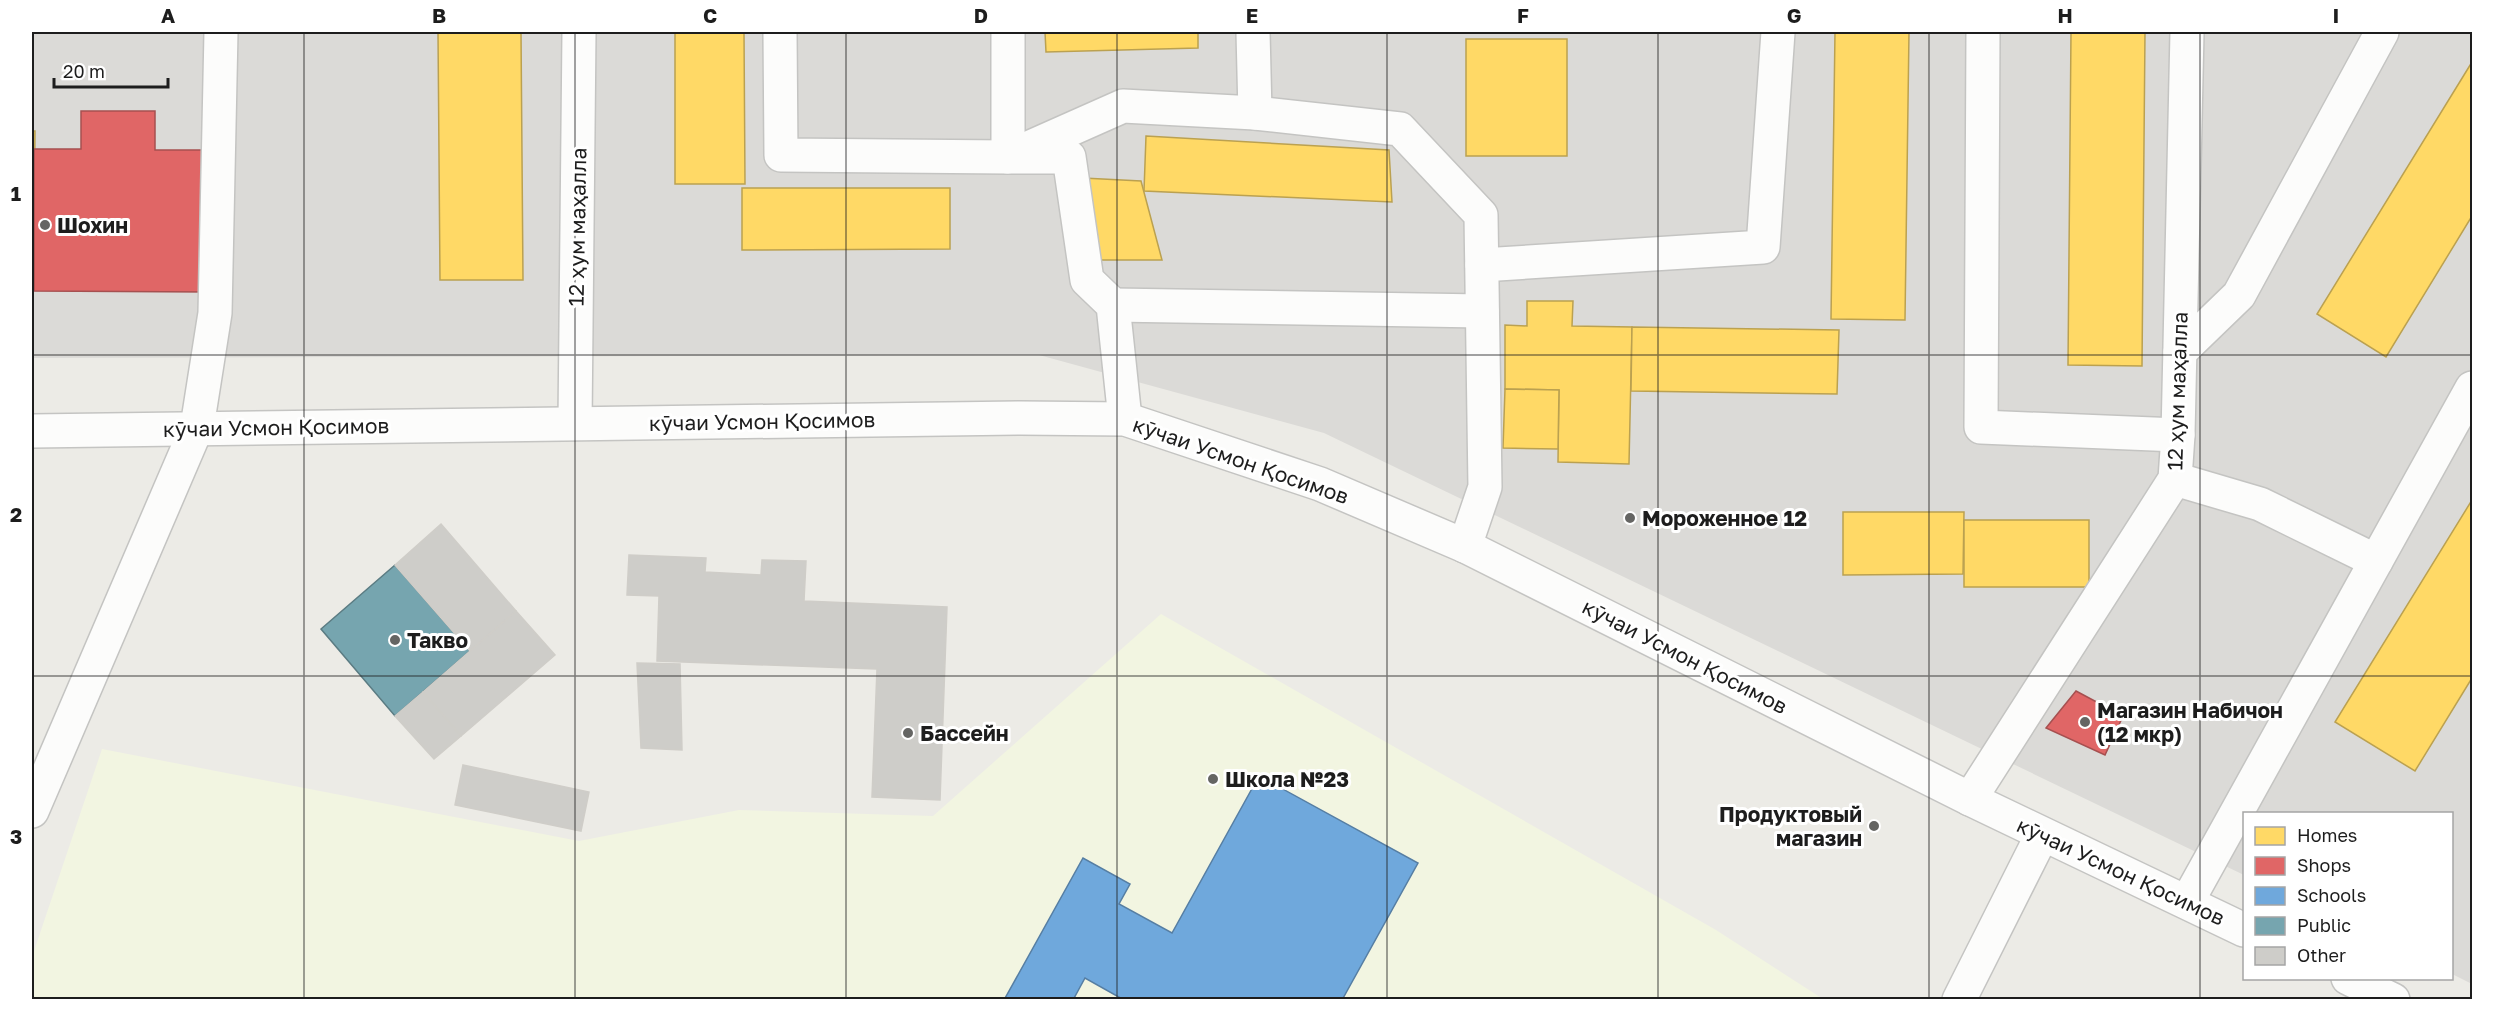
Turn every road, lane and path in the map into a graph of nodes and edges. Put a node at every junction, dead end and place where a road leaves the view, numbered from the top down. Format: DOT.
graph roads {
  1 [pos="221,32"];
  2 [pos="579,32"];
  3 [pos="780,32"];
  4 [pos="1008,32"];
  5 [pos="1253,32"];
  6 [pos="1779,32"];
  7 [pos="1983,32"];
  8 [pos="2187,32"];
  9 [pos="2382,32"];
  10 [pos="1255,113"];
  11 [pos="1008,157"];
  12 [pos="1482,265"];
  13 [pos="1113,305"];
  14 [pos="1482,311"];
  15 [pos="2180,352"];
  16 [pos="2472,388"];
  17 [pos="1125,419"];
  18 [pos="575,423"];
  19 [pos="196,427"];
  20 [pos="32,431"];
  21 [pos="2178,435"];
  22 [pos="2175,479"];
  23 [pos="1465,546"];
  24 [pos="2376,561"];
  25 [pos="1970,799"];
  26 [pos="32,811"];
  27 [pos="2042,835"];
  28 [pos="2187,902"];
  29 [pos="2243,930"];
  30 [pos="2352,980"];
  31 [pos="1959,999"];
  32 [pos="2393,999"];
  1 -- 19 [label="street"];
  2 -- 18 [label="street, 12 ҳум маҳалла"];
  3 -- 11 [label="street"];
  4 -- 11 [label="street"];
  5 -- 10 [label="street"];
  6 -- 12 [label="street"];
  7 -- 21 [label="street"];
  8 -- 15 [label="street, 12 ҳум маҳалла"];
  9 -- 15 [label="street"];
  10 -- 11 [label="street"];
  10 -- 12 [label="street"];
  11 -- 13 [label="street"];
  12 -- 14 [label="street"];
  13 -- 14 [label="street"];
  13 -- 17 [label="street"];
  14 -- 23 [label="street"];
  15 -- 21 [label="street, 12 ҳум маҳалла"];
  16 -- 24 [label="street"];
  17 -- 18 [label="street, кӯчаи Усмон Қосимов"];
  17 -- 23 [label="street, кӯчаи Усмон Қосимов"];
  18 -- 19 [label="street, кӯчаи Усмон Қосимов"];
  19 -- 20 [label="street, кӯчаи Усмон Қосимов"];
  19 -- 26 [label="street"];
  21 -- 22 [label="street, 12 ҳум маҳалла"];
  22 -- 24 [label="street"];
  22 -- 25 [label="street, 12 ҳум маҳалла"];
  23 -- 25 [label="street, кӯчаи Усмон Қосимов"];
  24 -- 28 [label="street"];
  25 -- 27 [label="street, кӯчаи Усмон Қосимов"];
  27 -- 28 [label="street, кӯчаи Усмон Қосимов"];
  27 -- 31 [label="street"];
  28 -- 29 [label="street, кӯчаи Усмон Қосимов"];
  30 -- 32 [label="street"];
}
